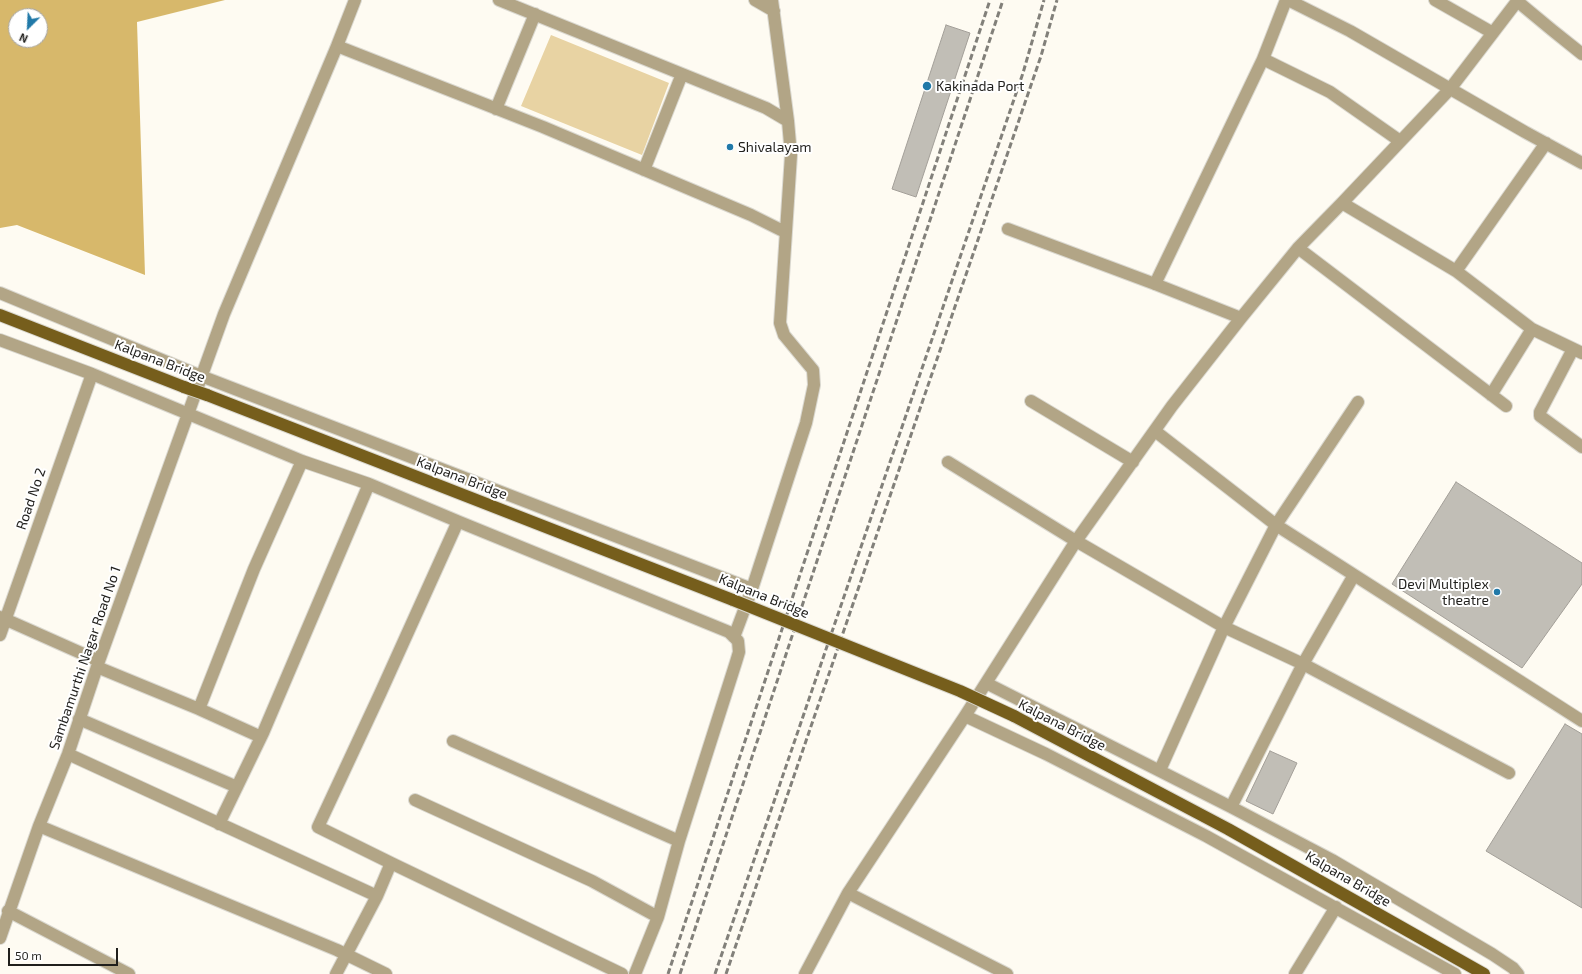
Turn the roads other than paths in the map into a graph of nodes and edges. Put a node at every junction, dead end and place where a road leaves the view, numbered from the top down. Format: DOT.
graph roads {
  1 [pos="355,0"];
  2 [pos="499,0"];
  3 [pos="755,0"];
  4 [pos="1287,0"];
  5 [pos="1435,0"];
  6 [pos="1518,0"];
  7 [pos="773,6"];
  8 [pos="535,14"];
  9 [pos="1493,33"];
  10 [pos="337,46"];
  11 [pos="1582,54"];
  12 [pos="1263,59"];
  13 [pos="682,74"];
  14 [pos="1450,89"];
  15 [pos="496,109"];
  16 [pos="788,121"];
  17 [pos="1400,141"];
  18 [pos="1546,143"];
  19 [pos="1582,163"];
  20 [pos="644,170"];
  21 [pos="1342,203"];
  22 [pos="1008,229"];
  23 [pos="785,232"];
  24 [pos="1298,248"];
  25 [pos="1456,271"];
  26 [pos="1155,284"];
  27 [pos="0,294"];
  28 [pos="0,315"];
  29 [pos="1241,318"];
  30 [pos="1532,329"];
  31 [pos="0,340"];
  32 [pos="1577,351"];
  33 [pos="92,374"];
  34 [pos="201,376"];
  35 [pos="1491,395"];
  36 [pos="1031,401"];
  37 [pos="1358,402"];
  38 [pos="1506,406"];
  39 [pos="187,414"];
  40 [pos="1155,431"];
  41 [pos="1582,447"];
  42 [pos="302,460"];
  43 [pos="948,462"];
  44 [pos="1133,462"];
  45 [pos="369,484"];
  46 [pos="456,521"];
  47 [pos="1276,525"];
  48 [pos="1076,541"];
  49 [pos="1354,575"];
  50 [pos="752,589"];
  51 [pos="3,618"];
  52 [pos="1224,627"];
  53 [pos="0,635"];
  54 [pos="734,637"];
  55 [pos="98,664"];
  56 [pos="1303,664"];
  57 [pos="986,683"];
  58 [pos="199,709"];
  59 [pos="965,716"];
  60 [pos="80,719"];
  61 [pos="1582,721"];
  62 [pos="261,737"];
  63 [pos="453,741"];
  64 [pos="68,754"];
  65 [pos="1160,770"];
  66 [pos="1509,773"];
  67 [pos="237,787"];
  68 [pos="415,800"];
  69 [pos="1231,806"];
  70 [pos="219,824"];
  71 [pos="39,826"];
  72 [pos="679,841"];
  73 [pos="391,863"];
  74 [pos="848,893"];
  75 [pos="377,896"];
  76 [pos="6,904"];
  77 [pos="1336,907"];
  78 [pos="658,917"];
  79 [pos="0,938"];
  80 [pos="346,955"];
  81 [pos="129,974"];
  82 [pos="336,974"];
  83 [pos="386,974"];
  84 [pos="622,974"];
  85 [pos="635,974"];
  86 [pos="805,974"];
  87 [pos="1007,974"];
  88 [pos="1295,974"];
  89 [pos="1455,974"];
  90 [pos="1484,974"];
  91 [pos="1518,974"];
  1 -- 10 [label="street, Sambamurthi Nagar Road No 1"];
  2 -- 8 [label="street"];
  3 -- 7 [label="street"];
  4 -- 12 [label="street"];
  4 -- 14 [label="street"];
  5 -- 9 [label="street"];
  6 -- 9 [label="street"];
  6 -- 11 [label="street"];
  7 -- 16 [label="street"];
  8 -- 13 [label="street"];
  8 -- 15 [label="street"];
  9 -- 14 [label="street"];
  10 -- 15 [label="street"];
  10 -- 34 [label="street, Sambamurthi Nagar Road No 1"];
  12 -- 17 [label="street"];
  12 -- 26 [label="street"];
  13 -- 16 [label="street"];
  13 -- 20 [label="street"];
  14 -- 17 [label="street"];
  14 -- 18 [label="street"];
  15 -- 20 [label="street"];
  16 -- 23 [label="street"];
  17 -- 21 [label="street"];
  18 -- 19 [label="street"];
  18 -- 25 [label="street"];
  20 -- 23 [label="street"];
  21 -- 24 [label="street"];
  21 -- 25 [label="street"];
  22 -- 26 [label="street"];
  23 -- 50 [label="street"];
  24 -- 29 [label="street"];
  24 -- 35 [label="street"];
  25 -- 30 [label="street"];
  26 -- 29 [label="street"];
  27 -- 34 [label="street"];
  28 -- 90 [label="main road, Kalpana Bridge, bridge"];
  29 -- 40 [label="street"];
  30 -- 32 [label="street"];
  30 -- 35 [label="street"];
  31 -- 33 [label="street"];
  32 -- 41 [label="street"];
  33 -- 39 [label="street"];
  33 -- 51 [label="street, Road No 2"];
  34 -- 39 [label="street, Sambamurthi Nagar Road No 1"];
  34 -- 50 [label="street"];
  35 -- 38 [label="street"];
  36 -- 44 [label="street"];
  37 -- 47 [label="street"];
  39 -- 42 [label="street"];
  39 -- 55 [label="street, Sambamurthi Nagar Road No 1"];
  40 -- 44 [label="street"];
  40 -- 47 [label="street"];
  42 -- 45 [label="street"];
  42 -- 58 [label="street"];
  43 -- 48 [label="street"];
  44 -- 48 [label="street"];
  45 -- 46 [label="street"];
  45 -- 62 [label="street"];
  46 -- 54 [label="street"];
  46 -- 73 [label="street"];
  47 -- 49 [label="street"];
  47 -- 52 [label="street"];
  48 -- 52 [label="street"];
  48 -- 57 [label="street"];
  49 -- 56 [label="street"];
  49 -- 61 [label="street"];
  50 -- 54 [label="street"];
  51 -- 53 [label="street, Road No 2"];
  51 -- 55 [label="street"];
  52 -- 56 [label="street"];
  52 -- 65 [label="street"];
  54 -- 72 [label="street"];
  55 -- 58 [label="street"];
  55 -- 60 [label="street, Sambamurthi Nagar Road No 1"];
  56 -- 66 [label="street"];
  56 -- 69 [label="street"];
  57 -- 59 [label="street"];
  57 -- 65 [label="street"];
  58 -- 62 [label="street"];
  59 -- 74 [label="street"];
  59 -- 77 [label="street"];
  60 -- 64 [label="street, Sambamurthi Nagar Road No 1"];
  60 -- 67 [label="street"];
  62 -- 67 [label="street"];
  63 -- 72 [label="street"];
  64 -- 70 [label="street"];
  64 -- 71 [label="street, Sambamurthi Nagar Road No 1"];
  65 -- 69 [label="street"];
  67 -- 70 [label="street"];
  68 -- 78 [label="street"];
  69 -- 91 [label="street"];
  70 -- 75 [label="street"];
  71 -- 76 [label="street, Sambamurthi Nagar Road No 1"];
  71 -- 80 [label="street"];
  72 -- 78 [label="street"];
  73 -- 75 [label="street"];
  73 -- 84 [label="street"];
  74 -- 86 [label="street"];
  74 -- 87 [label="street"];
  75 -- 80 [label="street"];
  76 -- 79 [label="street, Sambamurthi Nagar Road No 1"];
  76 -- 81 [label="street"];
  77 -- 88 [label="street"];
  77 -- 89 [label="street"];
  78 -- 85 [label="street"];
  80 -- 82 [label="street"];
  80 -- 83 [label="street"];
}
